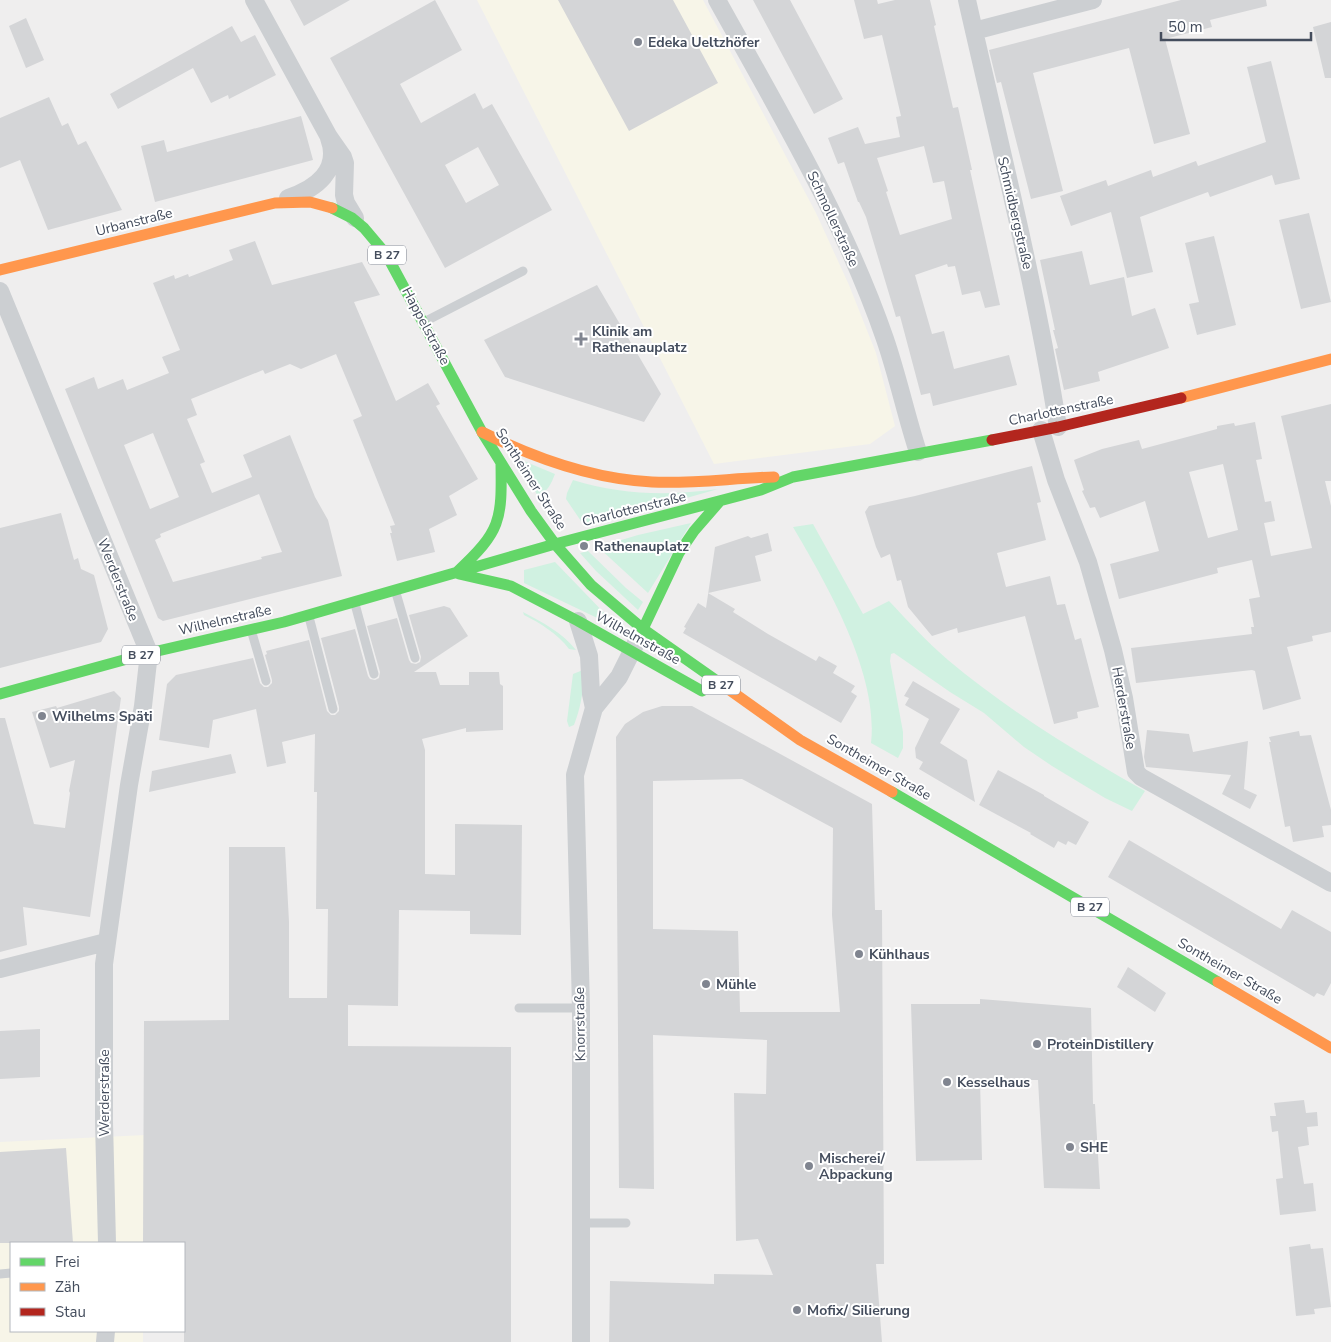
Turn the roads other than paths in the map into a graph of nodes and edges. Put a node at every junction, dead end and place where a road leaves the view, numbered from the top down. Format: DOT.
graph roads {
  1 [pos="254,0"];
  2 [pos="717,0"];
  3 [pos="967,0"];
  4 [pos="1093,0"];
  5 [pos="974,31"];
  6 [pos="329,137"];
  7 [pos="275,203"];
  8 [pos="362,226"];
  9 [pos="0,270"];
  10 [pos="523,271"];
  11 [pos="0,291"];
  12 [pos="424,322"];
  13 [pos="1331,359"];
  14 [pos="1050,428"];
  15 [pos="482,432"];
  16 [pos="918,452"];
  17 [pos="501,463"];
  18 [pos="793,477"];
  19 [pos="720,501"];
  20 [pos="555,544"];
  21 [pos="456,573"];
  22 [pos="395,591"];
  23 [pos="355,602"];
  24 [pos="308,615"];
  25 [pos="578,621"];
  26 [pos="251,630"];
  27 [pos="643,630"];
  28 [pos="631,652"];
  29 [pos="149,653"];
  30 [pos="415,658"];
  31 [pos="374,674"];
  32 [pos="266,681"];
  33 [pos="0,694"];
  34 [pos="710,695"];
  35 [pos="594,708"];
  36 [pos="735,708"];
  37 [pos="333,709"];
  38 [pos="800,740"];
  39 [pos="1331,884"];
  40 [pos="106,942"];
  41 [pos="0,969"];
  42 [pos="519,1008"];
  43 [pos="581,1008"];
  44 [pos="1331,1048"];
  45 [pos="582,1223"];
  46 [pos="626,1223"];
  47 [pos="107,1242"];
  48 [pos="581,1342"];
  1 -- 6 [label="street, Happelstraße"];
  2 -- 16 [label="street, Schmollerstraße"];
  3 -- 5 [label="street, Schmidbergstraße"];
  4 -- 5 [label="street"];
  5 -- 14 [label="street, Schmidbergstraße"];
  6 -- 7 [label="street, Happelstraße"];
  6 -- 8 [label="street, Happelstraße"];
  7 -- 8 [label="main road, Happelstraße / B 27"];
  7 -- 9 [label="main road, Urbanstraße / B 27"];
  8 -- 12 [label="main road, Happelstraße / B 27"];
  10 -- 12 [label="lane"];
  11 -- 29 [label="street, Werderstraße"];
  12 -- 15 [label="main road, Happelstraße / B 27"];
  13 -- 14 [label="main road, Charlottenstraße"];
  14 -- 16 [label="main road, Charlottenstraße"];
  14 -- 39 [label="street, Herderstraße"];
  15 -- 17 [label="main road, Sontheimer Straße / B 27"];
  15 -- 18 [label="main road, Charlottenstraße"];
  16 -- 18 [label="main road, Charlottenstraße"];
  17 -- 20 [label="main road, Sontheimer Straße / B 27"];
  17 -- 21 [label="main road"];
  18 -- 19 [label="main road, Charlottenstraße"];
  19 -- 20 [label="main road, Charlottenstraße"];
  19 -- 27 [label="main road"];
  20 -- 21 [label="main road, Wilhelmstraße"];
  20 -- 27 [label="main road, Sontheimer Straße / B 27"];
  21 -- 22 [label="main road, Wilhelmstraße"];
  21 -- 25 [label="main road, Wilhelmstraße / B 27"];
  22 -- 23 [label="main road, Wilhelmstraße"];
  22 -- 30 [label="lane"];
  23 -- 24 [label="main road, Wilhelmstraße"];
  23 -- 31 [label="lane"];
  24 -- 26 [label="main road, Wilhelmstraße / B 27"];
  24 -- 37 [label="lane"];
  25 -- 28 [label="main road, Wilhelmstraße / B 27"];
  25 -- 35 [label="street, Knorrstraße"];
  26 -- 29 [label="main road, Wilhelmstraße / B 27"];
  26 -- 32 [label="lane"];
  27 -- 28 [label="street, Knorrstraße"];
  27 -- 38 [label="main road, Sontheimer Straße / B 27"];
  28 -- 34 [label="main road, Wilhelmstraße / B 27"];
  28 -- 35 [label="street, Knorrstraße"];
  29 -- 33 [label="main road, Wilhelmstraße / B 27"];
  29 -- 40 [label="street, Werderstraße"];
  35 -- 43 [label="street, Knorrstraße"];
  36 -- 38 [label="main road, B 27"];
  38 -- 44 [label="main road, Sontheimer Straße / B 27"];
  40 -- 41 [label="street"];
  40 -- 47 [label="street, Werderstraße"];
  42 -- 43 [label="lane"];
  43 -- 45 [label="street, Knorrstraße"];
  45 -- 46 [label="lane"];
  45 -- 48 [label="street, Knorrstraße"];
}
